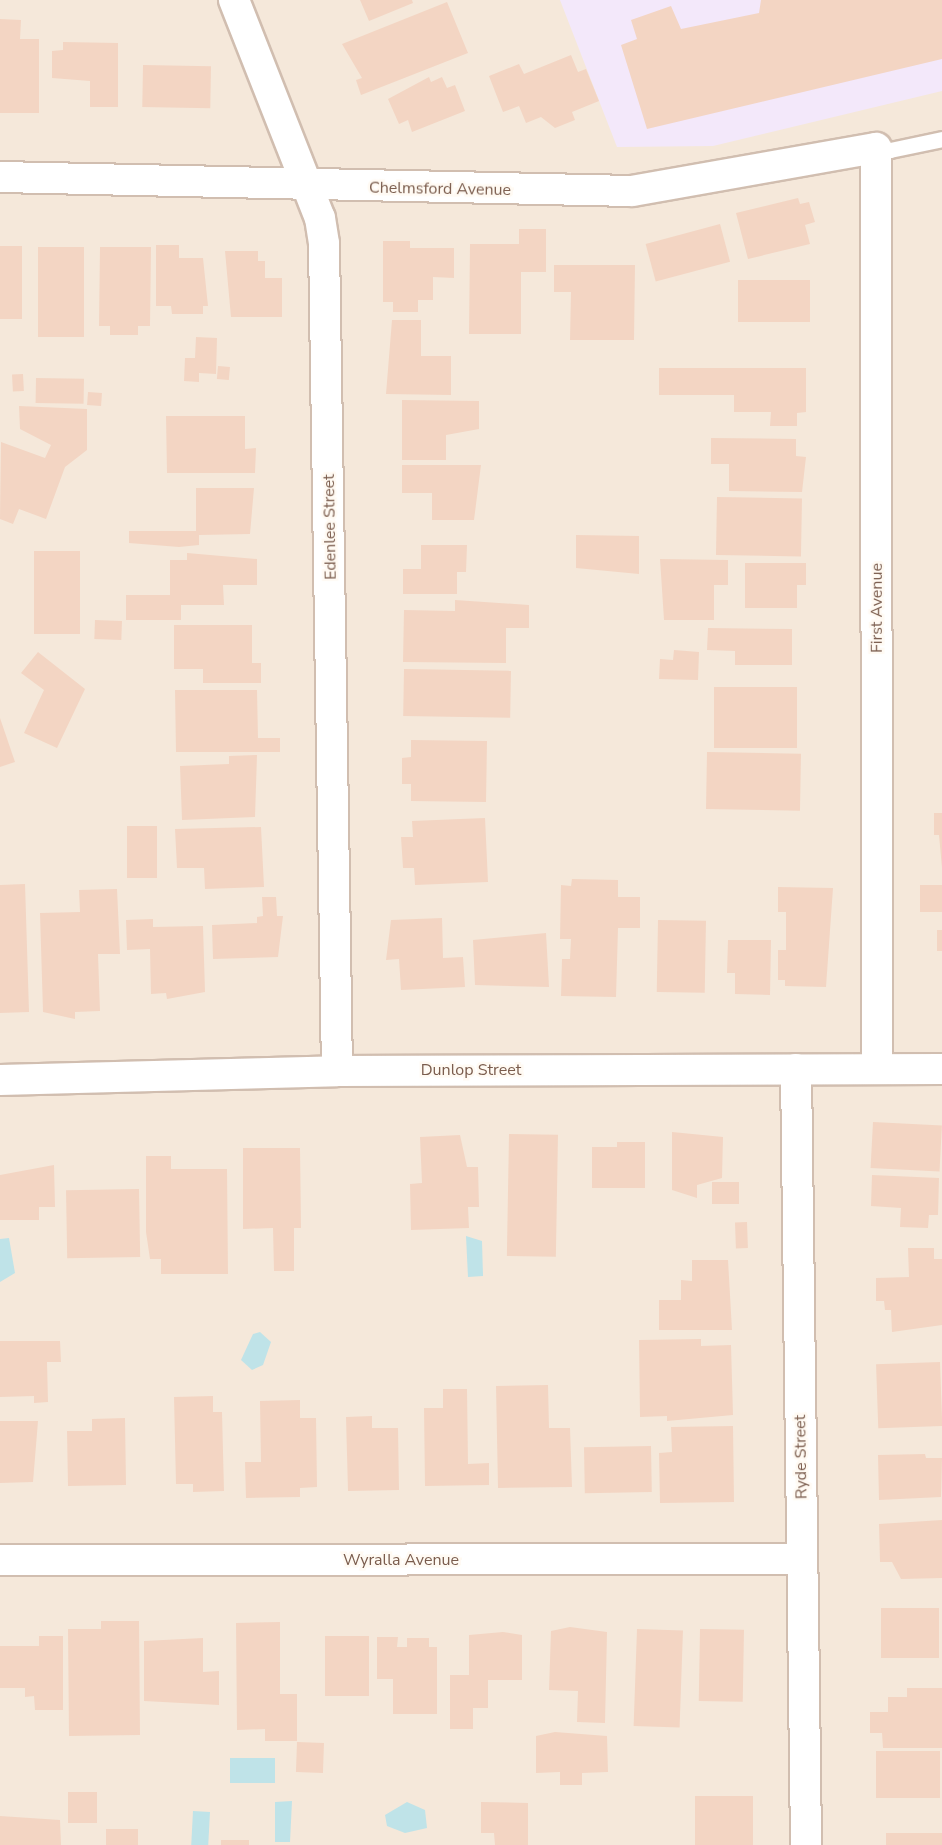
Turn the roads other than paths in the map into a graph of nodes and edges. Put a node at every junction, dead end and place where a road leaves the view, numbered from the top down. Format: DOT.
graph roads {
  1 [pos="234,0"];
  2 [pos="942,140"];
  3 [pos="876,148"];
  4 [pos="0,177"];
  5 [pos="308,186"];
  6 [pos="796,1069"];
  7 [pos="877,1069"];
  8 [pos="942,1069"];
  9 [pos="336,1071"];
  10 [pos="0,1080"];
  11 [pos="802,1559"];
  12 [pos="0,1560"];
  13 [pos="806,1845"];
  1 -- 5 [label="street, Edenlee Street"];
  2 -- 3 [label="lane"];
  3 -- 5 [label="street, Chelmsford Avenue"];
  3 -- 7 [label="street, First Avenue"];
  4 -- 5 [label="street, Chelmsford Avenue"];
  5 -- 9 [label="street, Edenlee Street"];
  6 -- 7 [label="street, Dunlop Street"];
  6 -- 9 [label="street, Dunlop Street"];
  6 -- 11 [label="street, Ryde Street"];
  7 -- 8 [label="street, Dunlop Street"];
  9 -- 10 [label="street, Dunlop Street"];
  11 -- 12 [label="street, Wyralla Avenue"];
  11 -- 13 [label="street, Ryde Street"];
}
